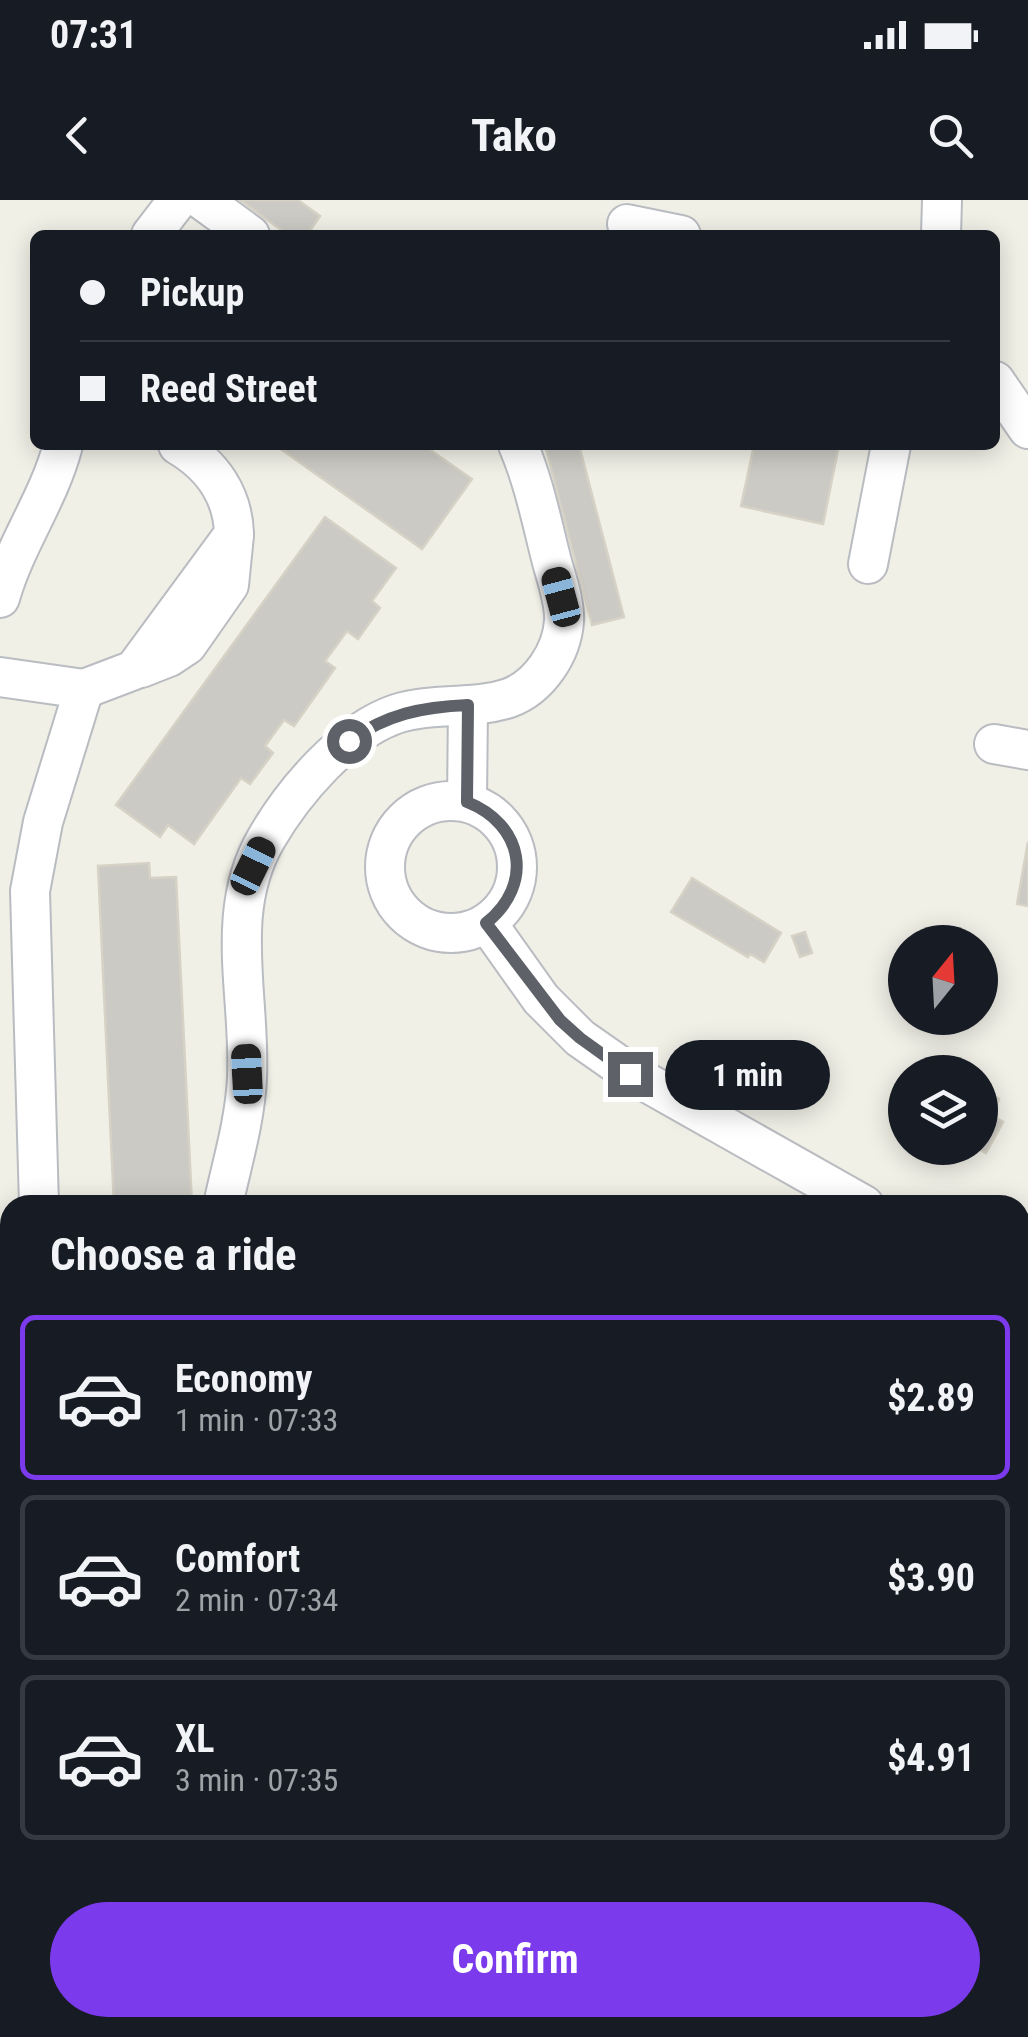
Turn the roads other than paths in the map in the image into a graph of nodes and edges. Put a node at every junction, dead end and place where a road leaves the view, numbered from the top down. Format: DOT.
graph roads {
  1 [pos="178,200"];
  2 [pos="202,200"];
  3 [pos="942,200"];
  4 [pos="627,224"];
  5 [pos="154,230"];
  6 [pos="243,230"];
  7 [pos="656,230"];
  8 [pos="942,230"];
  9 [pos="1000,388"];
  10 [pos="1028,428"];
  11 [pos="61,450"];
  12 [pos="184,450"];
  13 [pos="520,450"];
  14 [pos="889,450"];
  15 [pos="868,564"];
  16 [pos="0,598"];
  17 [pos="0,677"];
  18 [pos="84,689"];
  19 [pos="468,705"];
  20 [pos="467,802"];
  21 [pos="486,923"];
  22 [pos="39,1195"];
  23 [pos="225,1195"];
  24 [pos="846,1195"];
  1 -- 5 [label="street"];
  2 -- 6 [label="street"];
  3 -- 8 [label="street"];
  4 -- 7 [label="street"];
  9 -- 10 [label="street"];
  11 -- 16 [label="street"];
  12 -- 18 [label="street"];
  13 -- 19 [label="street"];
  14 -- 15 [label="street"];
  17 -- 18 [label="street"];
  18 -- 22 [label="street"];
  19 -- 20 [label="street"];
  19 -- 23 [label="street"];
  20 -- 21 [label="street"];
  20 -- 21 [label="street"];
  21 -- 24 [label="street"];
}
